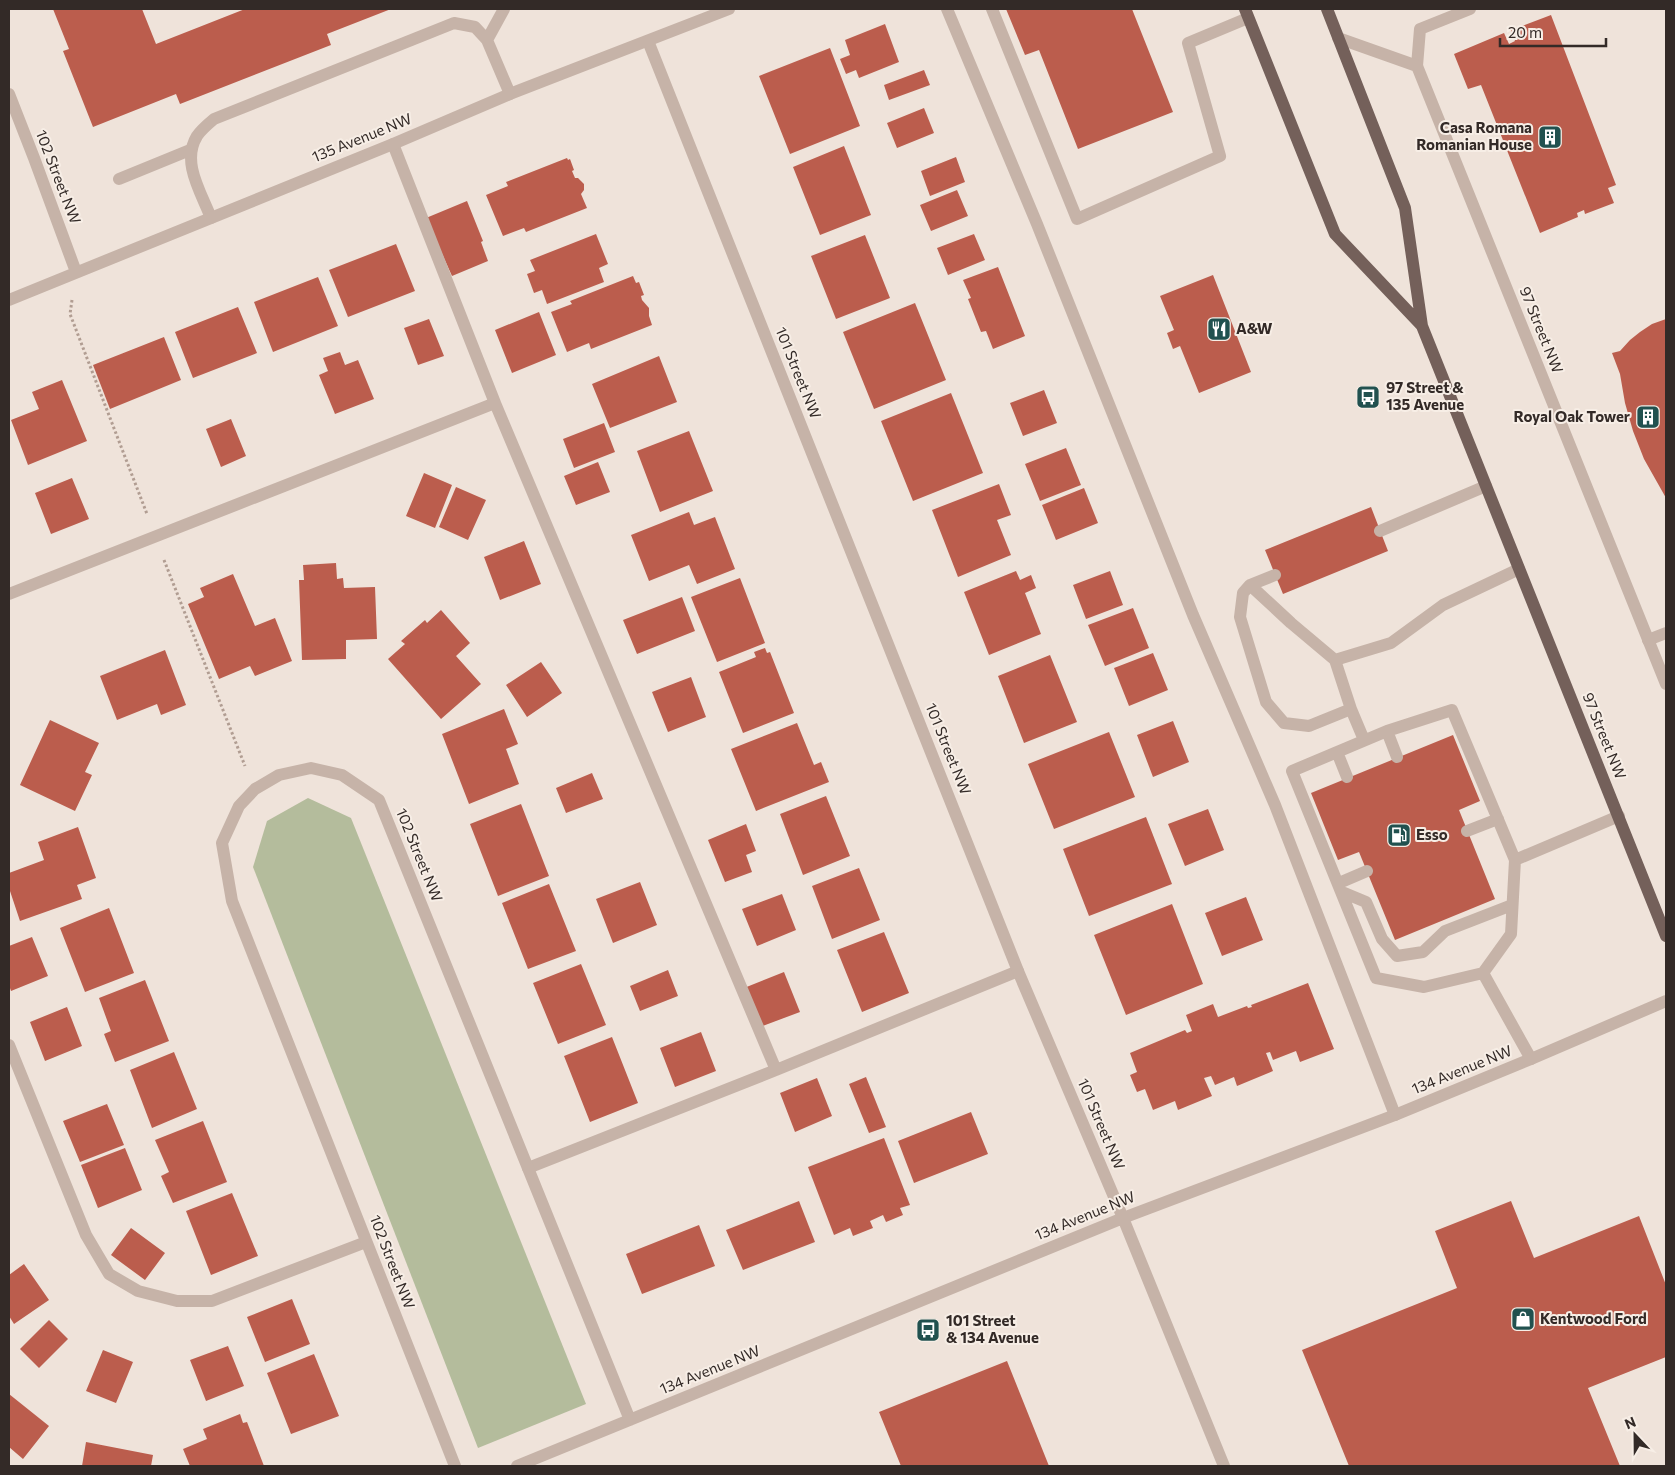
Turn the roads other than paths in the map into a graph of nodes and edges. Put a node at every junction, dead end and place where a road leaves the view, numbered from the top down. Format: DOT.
graph roads {
  1 [pos="504,9"];
  2 [pos="728,9"];
  3 [pos="947,9"];
  4 [pos="992,9"];
  5 [pos="1327,9"];
  6 [pos="1464,10"];
  7 [pos="1247,13"];
  8 [pos="1338,38"];
  9 [pos="487,40"];
  10 [pos="648,41"];
  11 [pos="1417,66"];
  12 [pos="9,94"];
  13 [pos="510,94"];
  14 [pos="393,144"];
  15 [pos="190,150"];
  16 [pos="119,179"];
  17 [pos="211,218"];
  18 [pos="76,272"];
  19 [pos="9,300"];
  20 [pos="1422,326"];
  21 [pos="495,403"];
  22 [pos="1486,486"];
  23 [pos="1380,531"];
  24 [pos="1519,569"];
  25 [pos="1275,575"];
  26 [pos="1250,585"];
  27 [pos="9,594"];
  28 [pos="1666,633"];
  29 [pos="1648,640"];
  30 [pos="1335,660"];
  31 [pos="1666,684"];
  32 [pos="1351,709"];
  33 [pos="1386,731"];
  34 [pos="1364,740"];
  35 [pos="1337,752"];
  36 [pos="1397,757"];
  37 [pos="1347,777"];
  38 [pos="1619,816"];
  39 [pos="1498,819"];
  40 [pos="1467,831"];
  41 [pos="1515,860"];
  42 [pos="1367,872"];
  43 [pos="1340,887"];
  44 [pos="1512,905"];
  45 [pos="1666,936"];
  46 [pos="1018,971"];
  47 [pos="1483,973"];
  48 [pos="1666,1001"];
  49 [pos="9,1045"];
  50 [pos="1531,1059"];
  51 [pos="776,1070"];
  52 [pos="1395,1115"];
  53 [pos="528,1168"];
  54 [pos="1123,1218"];
  55 [pos="366,1242"];
  56 [pos="630,1420"];
  57 [pos="455,1466"];
  58 [pos="517,1466"];
  59 [pos="1224,1466"];
  1 -- 9 [label="street"];
  2 -- 10 [label="street, 135 Avenue NW"];
  3 -- 52 [label="street"];
  4 -- 7 [label="street"];
  5 -- 8 [label="main road, 97 Street NW"];
  6 -- 11 [label="street"];
  7 -- 20 [label="main road, 97 Street NW"];
  8 -- 11 [label="street"];
  8 -- 20 [label="main road, 97 Street NW"];
  9 -- 13 [label="street"];
  9 -- 15 [label="street"];
  10 -- 13 [label="street, 135 Avenue NW"];
  10 -- 46 [label="street, 101 Street NW"];
  11 -- 29 [label="street, 97 Street NW"];
  12 -- 18 [label="street, 102 Street NW"];
  13 -- 14 [label="street, 135 Avenue NW"];
  14 -- 17 [label="street, 135 Avenue NW"];
  14 -- 21 [label="street"];
  15 -- 16 [label="street"];
  15 -- 17 [label="street"];
  17 -- 18 [label="street, 135 Avenue NW"];
  18 -- 19 [label="street, 135 Avenue NW"];
  20 -- 22 [label="main road, 97 Street NW"];
  21 -- 27 [label="street"];
  21 -- 51 [label="street"];
  22 -- 23 [label="street"];
  22 -- 24 [label="main road, 97 Street NW"];
  24 -- 30 [label="street"];
  24 -- 38 [label="main road, 97 Street NW"];
  25 -- 26 [label="street"];
  26 -- 30 [label="street"];
  26 -- 32 [label="street"];
  28 -- 29 [label="street"];
  29 -- 31 [label="street, 97 Street NW"];
  30 -- 32 [label="street"];
  32 -- 34 [label="street"];
  33 -- 34 [label="street"];
  33 -- 36 [label="street"];
  33 -- 39 [label="street"];
  34 -- 35 [label="street"];
  35 -- 37 [label="street"];
  35 -- 43 [label="street"];
  38 -- 41 [label="street"];
  38 -- 45 [label="main road, 97 Street NW"];
  39 -- 40 [label="street"];
  39 -- 41 [label="street"];
  41 -- 44 [label="street"];
  42 -- 43 [label="street"];
  43 -- 44 [label="street"];
  43 -- 47 [label="street"];
  44 -- 47 [label="street"];
  46 -- 51 [label="street"];
  46 -- 54 [label="street, 101 Street NW"];
  47 -- 50 [label="street"];
  48 -- 50 [label="street, 134 Avenue NW"];
  49 -- 55 [label="street"];
  50 -- 52 [label="street, 134 Avenue NW"];
  51 -- 53 [label="street"];
  52 -- 54 [label="street, 134 Avenue NW"];
  53 -- 55 [label="street, 102 Street NW"];
  53 -- 56 [label="street, 102 Street NW"];
  54 -- 56 [label="street, 134 Avenue NW"];
  54 -- 59 [label="street, 101 Street NW"];
  55 -- 57 [label="street, 102 Street NW"];
  56 -- 58 [label="street, 134 Avenue NW"];
}
